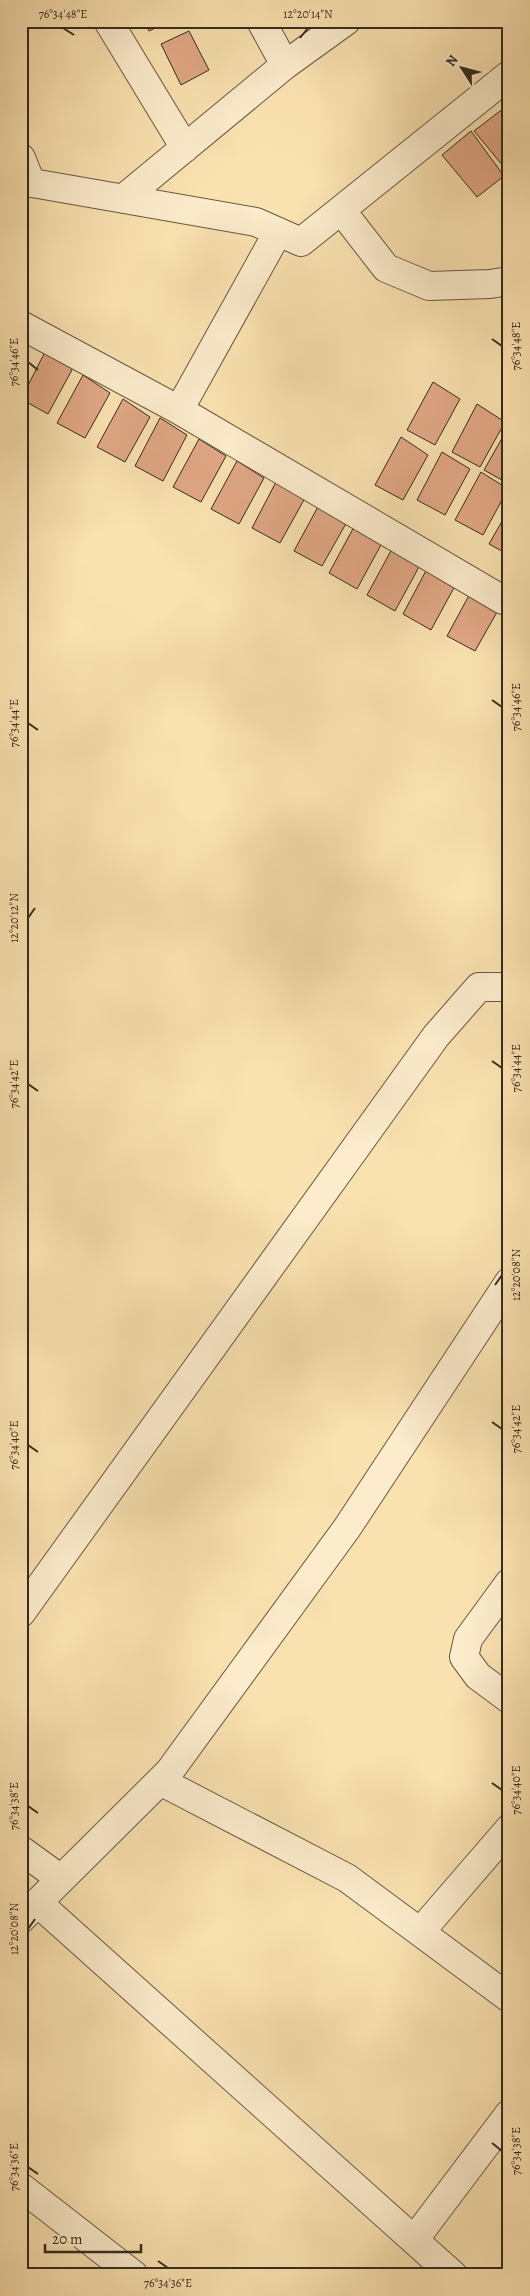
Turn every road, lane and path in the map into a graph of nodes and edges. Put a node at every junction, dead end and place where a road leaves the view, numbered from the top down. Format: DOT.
graph roads {
  1 [pos="108,21"];
  2 [pos="261,21"];
  3 [pos="346,21"];
  4 [pos="285,65"];
  5 [pos="509,75"];
  6 [pos="186,148"];
  7 [pos="21,158"];
  8 [pos="26,182"];
  9 [pos="124,198"];
  10 [pos="341,210"];
  11 [pos="278,232"];
  12 [pos="503,278"];
  13 [pos="21,325"];
  14 [pos="179,410"];
  15 [pos="509,599"];
  16 [pos="509,987"];
  17 [pos="509,1282"];
  18 [pos="509,1584"];
  19 [pos="21,1613"];
  20 [pos="509,1699"];
  21 [pos="160,1781"];
  22 [pos="509,1829"];
  23 [pos="21,1850"];
  24 [pos="61,1879"];
  25 [pos="29,1911"];
  26 [pos="421,1931"];
  27 [pos="509,1998"];
  28 [pos="509,2114"];
  29 [pos="21,2187"];
  30 [pos="414,2240"];
  31 [pos="134,2275"];
  32 [pos="453,2275"];
  1 -- 6 [label="street"];
  2 -- 4 [label="street"];
  3 -- 4 [label="street"];
  4 -- 6 [label="street"];
  5 -- 10 [label="street"];
  6 -- 9 [label="street"];
  7 -- 8 [label="street"];
  8 -- 9 [label="street"];
  9 -- 11 [label="street"];
  10 -- 11 [label="street"];
  10 -- 12 [label="street"];
  11 -- 14 [label="street"];
  13 -- 14 [label="street"];
  14 -- 15 [label="street"];
  16 -- 19 [label="street"];
  17 -- 21 [label="street"];
  18 -- 20 [label="street"];
  21 -- 24 [label="street"];
  21 -- 26 [label="street"];
  22 -- 26 [label="street"];
  23 -- 24 [label="street"];
  24 -- 25 [label="street"];
  25 -- 30 [label="street"];
  26 -- 27 [label="street"];
  28 -- 30 [label="street"];
  29 -- 31 [label="street"];
  30 -- 32 [label="street"];
}
